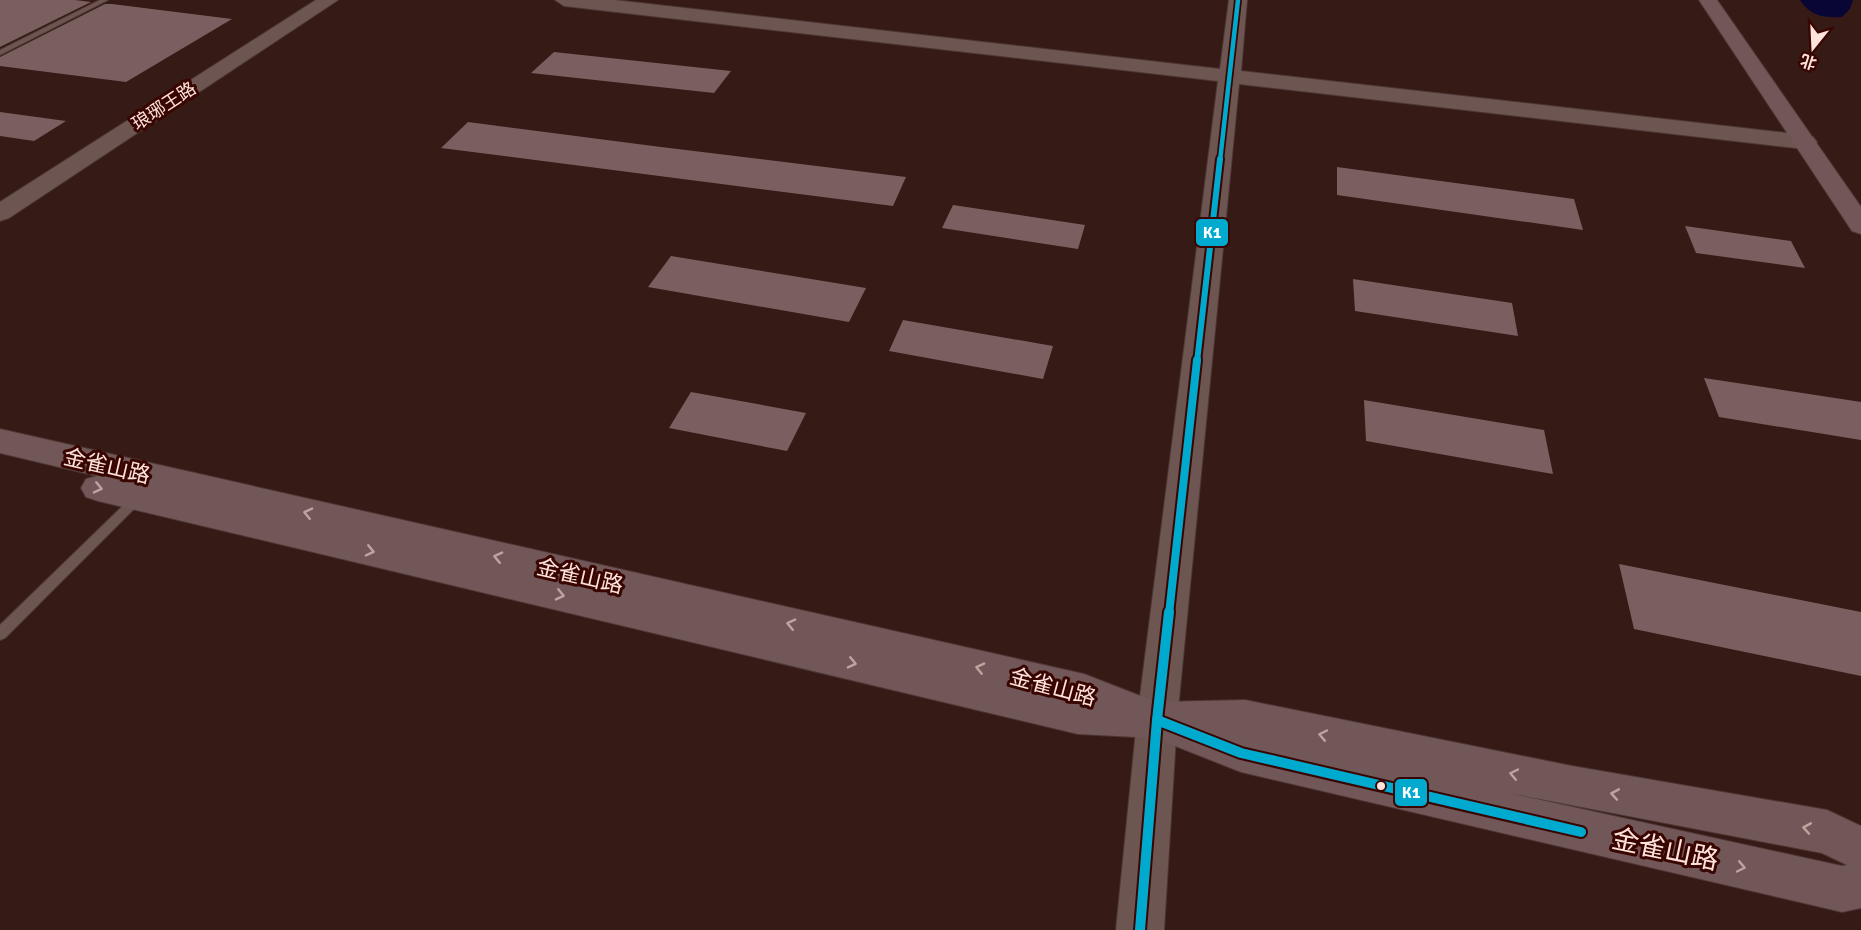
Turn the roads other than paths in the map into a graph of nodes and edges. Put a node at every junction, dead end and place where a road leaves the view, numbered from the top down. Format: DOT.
graph roads {
  1 [pos="105,0"];
  2 [pos="310,0"];
  3 [pos="329,0"];
  4 [pos="564,0"];
  5 [pos="1238,0"];
  6 [pos="1708,0"];
  7 [pos="0,53"];
  8 [pos="1228,78"];
  9 [pos="1805,142"];
  10 [pos="0,196"];
  11 [pos="0,213"];
  12 [pos="1861,225"];
  13 [pos="0,441"];
  14 [pos="0,465"];
  15 [pos="139,497"];
  16 [pos="0,634"];
  17 [pos="1157,720"];
  18 [pos="1861,849"];
  19 [pos="1861,885"];
  20 [pos="1140,930"];
  1 -- 7 [label="lane"];
  2 -- 10 [label="main road, 琅琊王路"];
  3 -- 11 [label="main road, 琅琊王路"];
  4 -- 8 [label="main road"];
  5 -- 8 [label="main road"];
  6 -- 9 [label="main road"];
  8 -- 9 [label="main road"];
  8 -- 17 [label="main road"];
  9 -- 12 [label="main road"];
  17 -- 13 [label="main road, 金雀山路, one-way"];
  14 -- 15 [label="main road, 金雀山路, one-way"];
  15 -- 16 [label="lane"];
  15 -- 17 [label="main road, 金雀山路, one-way"];
  18 -- 17 [label="main road, 金雀山路, one-way"];
  17 -- 19 [label="main road, 金雀山路, one-way"];
  17 -- 20 [label="main road"];
}
